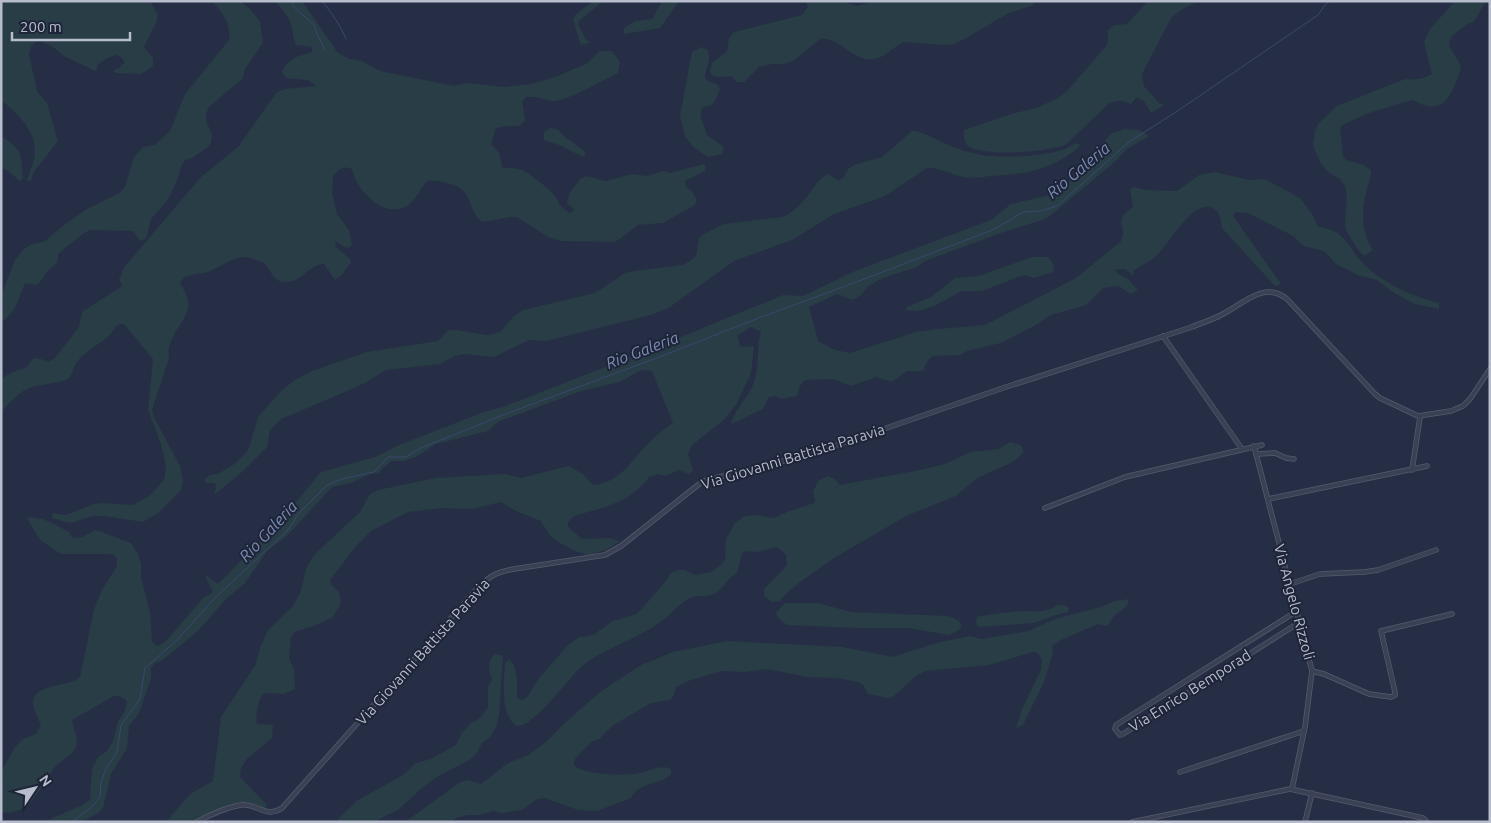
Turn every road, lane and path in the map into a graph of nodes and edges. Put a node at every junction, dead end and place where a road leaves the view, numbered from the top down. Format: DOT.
graph roads {
  1 [pos="1163,336"];
  2 [pos="1490,369"];
  3 [pos="1420,417"];
  4 [pos="1262,444"];
  5 [pos="1254,446"];
  6 [pos="1242,449"];
  7 [pos="1256,454"];
  8 [pos="1294,458"];
  9 [pos="1428,466"];
  10 [pos="1412,470"];
  11 [pos="1268,499"];
  12 [pos="1045,508"];
  13 [pos="1436,550"];
  14 [pos="1290,584"];
  15 [pos="1297,611"];
  16 [pos="1452,614"];
  17 [pos="1300,622"];
  18 [pos="1312,672"];
  19 [pos="1304,731"];
  20 [pos="1180,772"];
  21 [pos="1292,789"];
  22 [pos="1312,793"];
  23 [pos="198,822"];
  24 [pos="1132,822"];
  25 [pos="1305,822"];
  26 [pos="1427,822"];
  1 -- 3 [label="street, Via Giovanni Battista Paravia"];
  1 -- 6 [label="street"];
  1 -- 23 [label="street, Via Giovanni Battista Paravia"];
  2 -- 3 [label="street"];
  3 -- 10 [label="street"];
  4 -- 5 [label="street"];
  5 -- 6 [label="street"];
  5 -- 7 [label="street, Via Angelo Rizzoli"];
  6 -- 12 [label="street"];
  7 -- 8 [label="street"];
  7 -- 11 [label="street, Via Angelo Rizzoli"];
  9 -- 10 [label="street"];
  10 -- 11 [label="street"];
  11 -- 14 [label="street, Via Angelo Rizzoli"];
  13 -- 14 [label="street"];
  14 -- 15 [label="street, Via Angelo Rizzoli"];
  15 -- 17 [label="street, Via Angelo Rizzoli"];
  15 -- 17 [label="street, Via Enrico Bemporad"];
  16 -- 18 [label="street"];
  17 -- 18 [label="street, Via Angelo Rizzoli"];
  18 -- 19 [label="street, Via Angelo Rizzoli"];
  19 -- 20 [label="street"];
  19 -- 21 [label="street, Via Angelo Rizzoli"];
  21 -- 22 [label="street"];
  21 -- 24 [label="street"];
  22 -- 25 [label="street"];
  22 -- 26 [label="street"];
}
